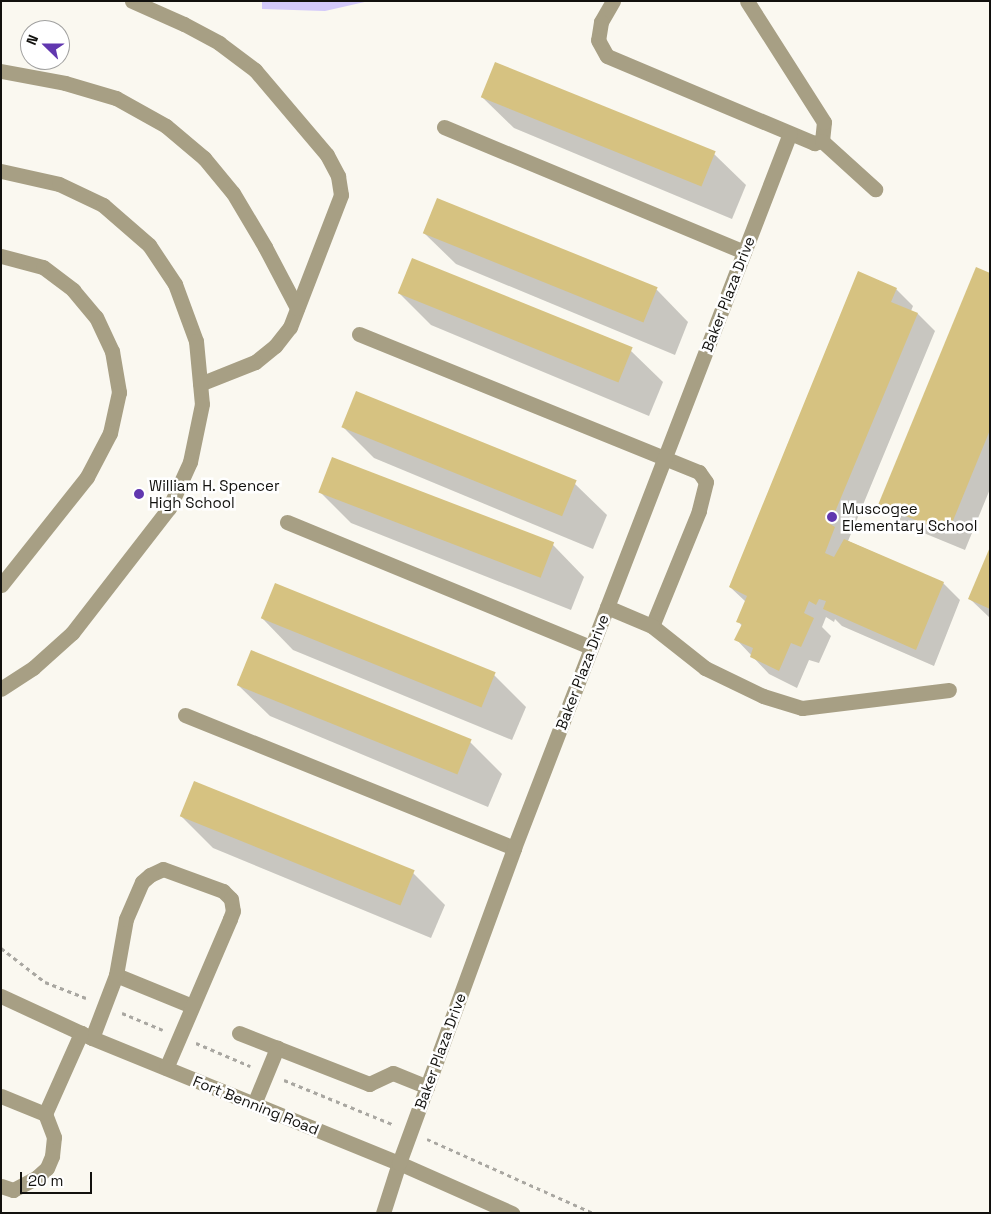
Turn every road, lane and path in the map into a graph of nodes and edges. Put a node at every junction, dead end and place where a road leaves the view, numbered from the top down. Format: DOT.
graph roads {
  1 [pos="132,1"];
  2 [pos="613,1"];
  3 [pos="747,1"];
  4 [pos="1,71"];
  5 [pos="444,127"];
  6 [pos="790,133"];
  7 [pos="822,141"];
  8 [pos="1,171"];
  9 [pos="875,189"];
  10 [pos="744,252"];
  11 [pos="1,256"];
  12 [pos="297,308"];
  13 [pos="359,334"];
  14 [pos="200,384"];
  15 [pos="666,459"];
  16 [pos="287,522"];
  17 [pos="1,585"];
  18 [pos="607,607"];
  19 [pos="652,626"];
  20 [pos="592,648"];
  21 [pos="1,688"];
  22 [pos="949,690"];
  23 [pos="185,714"];
  24 [pos="514,848"];
  25 [pos="1,948"];
  26 [pos="116,975"];
  27 [pos="1,996"];
  28 [pos="104,1006"];
  29 [pos="192,1006"];
  30 [pos="239,1033"];
  31 [pos="86,1035"];
  32 [pos="179,1036"];
  33 [pos="277,1048"];
  34 [pos="166,1068"];
  35 [pos="267,1073"];
  36 [pos="427,1087"];
  37 [pos="1,1096"];
  38 [pos="254,1104"];
  39 [pos="45,1114"];
  40 [pos="410,1132"];
  41 [pos="398,1163"];
  42 [pos="1,1186"];
  43 [pos="383,1213"];
  44 [pos="512,1213"];
  45 [pos="593,1213"];
  1 -- 12 [label="street"];
  2 -- 6 [label="street"];
  3 -- 7 [label="street"];
  4 -- 12 [label="street"];
  5 -- 10 [label="street"];
  6 -- 7 [label="street"];
  6 -- 10 [label="street, Baker Plaza Drive"];
  7 -- 9 [label="street"];
  8 -- 14 [label="street"];
  10 -- 15 [label="street, Baker Plaza Drive"];
  11 -- 17 [label="street"];
  12 -- 14 [label="street"];
  13 -- 15 [label="street"];
  14 -- 21 [label="street"];
  15 -- 18 [label="street, Baker Plaza Drive"];
  15 -- 19 [label="street"];
  16 -- 20 [label="street"];
  18 -- 19 [label="street"];
  18 -- 20 [label="street, Baker Plaza Drive"];
  19 -- 22 [label="street"];
  20 -- 24 [label="street, Baker Plaza Drive"];
  23 -- 24 [label="street"];
  24 -- 36 [label="street, Baker Plaza Drive"];
  25 -- 28 [label="path"];
  26 -- 28 [label="street"];
  26 -- 29 [label="street"];
  26 -- 29 [label="street"];
  27 -- 31 [label="street, Fort Benning Road"];
  28 -- 31 [label="street"];
  28 -- 32 [label="path"];
  29 -- 32 [label="street"];
  30 -- 33 [label="street"];
  31 -- 34 [label="street, Fort Benning Road"];
  31 -- 39 [label="street"];
  32 -- 34 [label="street"];
  32 -- 35 [label="path"];
  33 -- 35 [label="street"];
  33 -- 36 [label="street"];
  34 -- 38 [label="street, Fort Benning Road"];
  35 -- 38 [label="street"];
  35 -- 40 [label="path"];
  36 -- 40 [label="street, Baker Plaza Drive"];
  37 -- 39 [label="street"];
  38 -- 41 [label="street, Fort Benning Road"];
  39 -- 42 [label="street"];
  40 -- 41 [label="street, Baker Plaza Drive"];
  40 -- 45 [label="path"];
  41 -- 43 [label="street, Baker Plaza Drive"];
  41 -- 44 [label="street, Fort Benning Road"];
}
